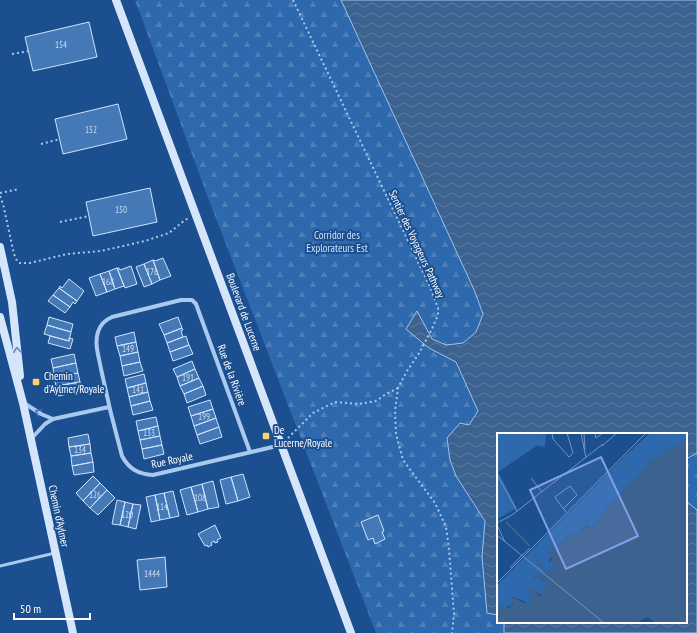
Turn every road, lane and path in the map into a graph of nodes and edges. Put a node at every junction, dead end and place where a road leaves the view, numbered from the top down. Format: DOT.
graph roads {
  1 [pos="116,0"];
  2 [pos="293,0"];
  3 [pos="29,51"];
  4 [pos="12,54"];
  5 [pos="60,139"];
  6 [pos="41,144"];
  7 [pos="19,189"];
  8 [pos="0,195"];
  9 [pos="196,214"];
  10 [pos="89,216"];
  11 [pos="60,222"];
  12 [pos="0,247"];
  13 [pos="196,304"];
  14 [pos="0,317"];
  15 [pos="398,388"];
  16 [pos="23,403"];
  17 [pos="109,407"];
  18 [pos="53,419"];
  19 [pos="31,439"];
  20 [pos="282,444"];
  21 [pos="250,452"];
  22 [pos="56,552"];
  23 [pos="0,566"];
  24 [pos="74,633"];
  25 [pos="351,633"];
  26 [pos="452,633"];
  1 -- 9 [label="street, Boulevard de Lucerne"];
  2 -- 15 [label="path, Sentier des Voyageurs Pathway"];
  3 -- 4 [label="path"];
  5 -- 6 [label="path"];
  7 -- 8 [label="path"];
  8 -- 9 [label="path"];
  9 -- 20 [label="street, Boulevard de Lucerne"];
  10 -- 11 [label="path"];
  16 -- 12 [label="street, Chemin d'Aylmer, one-way"];
  13 -- 17 [label="street, Rue Royale"];
  13 -- 21 [label="street, Rue de la Rivière"];
  14 -- 16 [label="street, Chemin d'Aylmer"];
  15 -- 20 [label="path"];
  15 -- 26 [label="path, Sentier des Voyageurs Pathway"];
  18 -- 16 [label="street, one-way"];
  16 -- 19 [label="street, Chemin d'Aylmer"];
  17 -- 18 [label="street"];
  17 -- 21 [label="street, Rue Royale"];
  18 -- 19 [label="street"];
  19 -- 22 [label="street, Chemin d'Aylmer"];
  20 -- 21 [label="street, Rue Royale"];
  20 -- 25 [label="street, Boulevard de Lucerne"];
  22 -- 23 [label="lane"];
  22 -- 24 [label="street, Chemin d'Aylmer"];
}
